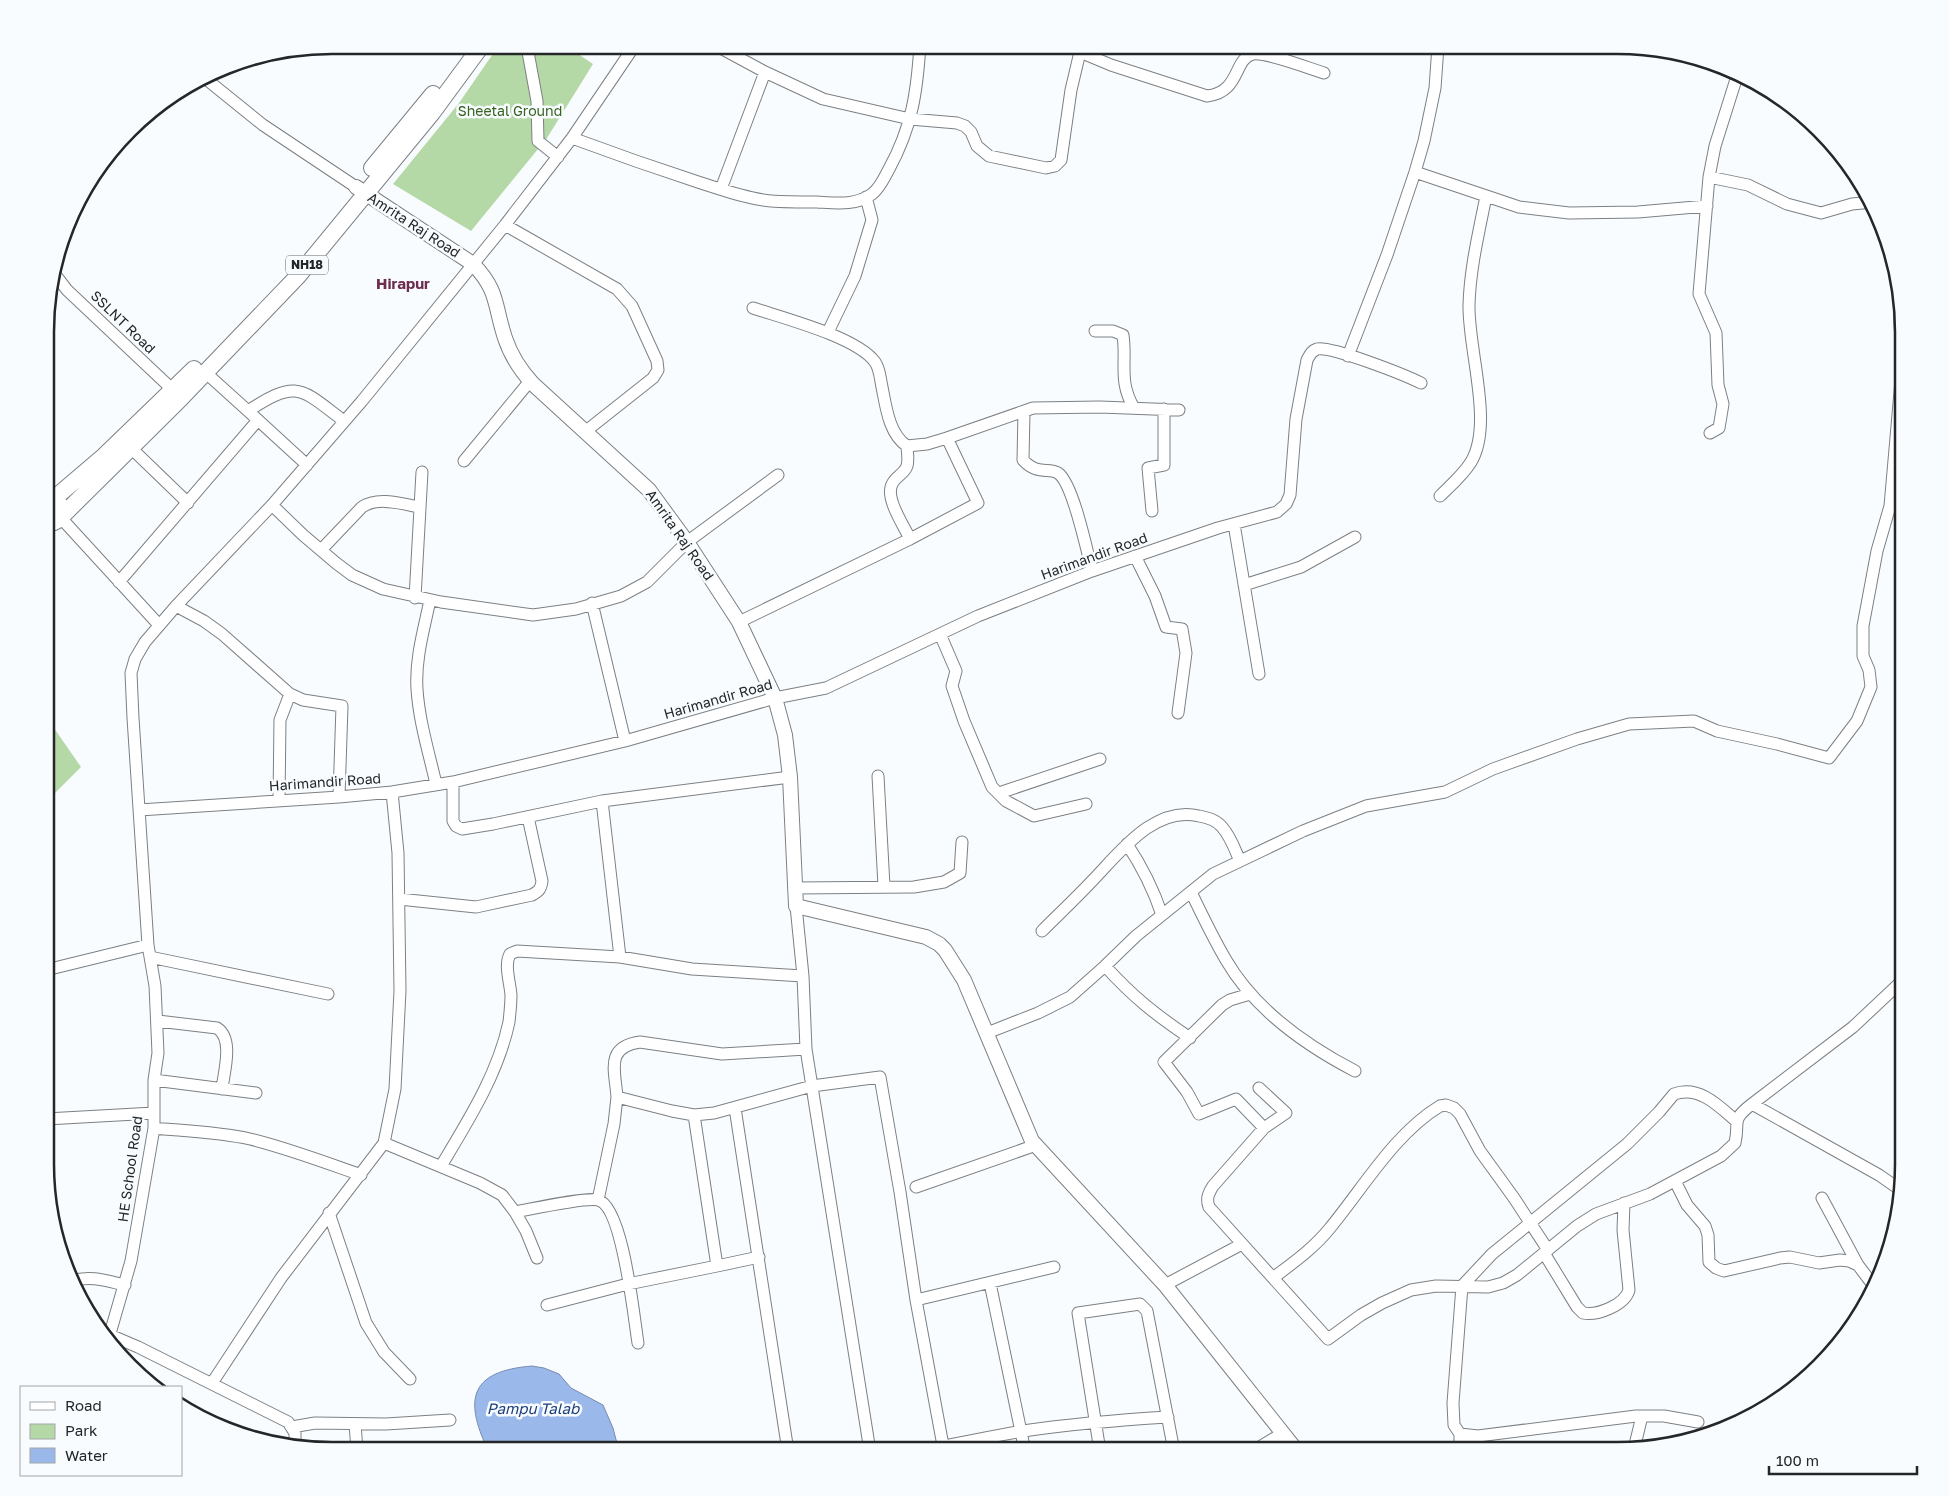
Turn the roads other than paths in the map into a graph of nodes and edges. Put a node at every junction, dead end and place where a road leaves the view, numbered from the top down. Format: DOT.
graph roads {
  1 [pos="462,54"];
  2 [pos="475,54"];
  3 [pos="528,54"];
  4 [pos="629,54"];
  5 [pos="731,54"];
  6 [pos="919,54"];
  7 [pos="1075,54"];
  8 [pos="1088,54"];
  9 [pos="1253,54"];
  10 [pos="1274,54"];
  11 [pos="1437,54"];
  12 [pos="764,72"];
  13 [pos="1324,73"];
  14 [pos="1736,80"];
  15 [pos="209,82"];
  16 [pos="910,119"];
  17 [pos="572,138"];
  18 [pos="558,157"];
  19 [pos="1415,172"];
  20 [pos="1709,177"];
  21 [pos="721,189"];
  22 [pos="361,190"];
  23 [pos="866,196"];
  24 [pos="1486,196"];
  25 [pos="1864,203"];
  26 [pos="1707,206"];
  27 [pos="505,225"];
  28 [pos="473,264"];
  29 [pos="59,279"];
  30 [pos="753,308"];
  31 [pos="1095,331"];
  32 [pos="828,332"];
  33 [pos="1348,356"];
  34 [pos="206,373"];
  35 [pos="530,381"];
  36 [pos="1421,383"];
  37 [pos="178,393"];
  38 [pos="1134,408"];
  39 [pos="1164,409"];
  40 [pos="1179,410"];
  41 [pos="248,411"];
  42 [pos="1024,412"];
  43 [pos="258,420"];
  44 [pos="344,421"];
  45 [pos="586,431"];
  46 [pos="1710,433"];
  47 [pos="947,438"];
  48 [pos="907,446"];
  49 [pos="130,447"];
  50 [pos="1895,449"];
  51 [pos="464,461"];
  52 [pos="307,466"];
  53 [pos="422,472"];
  54 [pos="778,475"];
  55 [pos="1440,496"];
  56 [pos="54,498"];
  57 [pos="54,503"];
  58 [pos="188,503"];
  59 [pos="272,505"];
  60 [pos="420,507"];
  61 [pos="1152,511"];
  62 [pos="55,521"];
  63 [pos="1234,524"];
  64 [pos="1355,537"];
  65 [pos="910,539"];
  66 [pos="687,542"];
  67 [pos="321,550"];
  68 [pos="1135,556"];
  69 [pos="1092,571"];
  70 [pos="119,582"];
  71 [pos="1244,585"];
  72 [pos="415,598"];
  73 [pos="430,600"];
  74 [pos="592,603"];
  75 [pos="176,606"];
  76 [pos="738,622"];
  77 [pos="159,625"];
  78 [pos="940,634"];
  79 [pos="1259,674"];
  80 [pos="290,694"];
  81 [pos="775,698"];
  82 [pos="1178,713"];
  83 [pos="625,741"];
  84 [pos="1100,759"];
  85 [pos="878,776"];
  86 [pos="790,777"];
  87 [pos="453,782"];
  88 [pos="436,784"];
  89 [pos="392,792"];
  90 [pos="999,794"];
  91 [pos="339,797"];
  92 [pos="279,800"];
  93 [pos="602,801"];
  94 [pos="1086,804"];
  95 [pos="139,810"];
  96 [pos="528,817"];
  97 [pos="962,842"];
  98 [pos="1127,844"];
  99 [pos="1240,861"];
  100 [pos="884,886"];
  101 [pos="794,888"];
  102 [pos="1191,892"];
  103 [pos="399,899"];
  104 [pos="796,906"];
  105 [pos="1162,915"];
  106 [pos="1042,931"];
  107 [pos="148,945"];
  108 [pos="150,957"];
  109 [pos="620,957"];
  110 [pos="1106,966"];
  111 [pos="54,968"];
  112 [pos="803,976"];
  113 [pos="1895,987"];
  114 [pos="328,994"];
  115 [pos="1250,994"];
  116 [pos="158,1021"];
  117 [pos="987,1033"];
  118 [pos="1190,1038"];
  119 [pos="806,1049"];
  120 [pos="1355,1071"];
  121 [pos="154,1080"];
  122 [pos="812,1086"];
  123 [pos="1259,1088"];
  124 [pos="222,1089"];
  125 [pos="256,1093"];
  126 [pos="617,1097"];
  127 [pos="1752,1104"];
  128 [pos="735,1108"];
  129 [pos="154,1113"];
  130 [pos="694,1115"];
  131 [pos="54,1119"];
  132 [pos="1736,1121"];
  133 [pos="154,1128"];
  134 [pos="1264,1128"];
  135 [pos="384,1143"];
  136 [pos="1036,1145"];
  137 [pos="441,1166"];
  138 [pos="360,1174"];
  139 [pos="1675,1180"];
  140 [pos="1895,1186"];
  141 [pos="916,1187"];
  142 [pos="1822,1198"];
  143 [pos="598,1200"];
  144 [pos="1624,1203"];
  145 [pos="515,1212"];
  146 [pos="330,1213"];
  147 [pos="1531,1223"];
  148 [pos="1242,1244"];
  149 [pos="1546,1251"];
  150 [pos="759,1257"];
  151 [pos="537,1258"];
  152 [pos="717,1266"];
  153 [pos="1858,1266"];
  154 [pos="1054,1267"];
  155 [pos="1273,1278"];
  156 [pos="79,1279"];
  157 [pos="1870,1281"];
  158 [pos="990,1283"];
  159 [pos="125,1284"];
  160 [pos="628,1284"];
  161 [pos="1165,1285"];
  162 [pos="1462,1286"];
  163 [pos="916,1300"];
  164 [pos="547,1305"];
  165 [pos="111,1334"];
  166 [pos="114,1338"];
  167 [pos="638,1344"];
  168 [pos="410,1379"];
  169 [pos="212,1383"];
  170 [pos="1642,1416"];
  171 [pos="1168,1417"];
  172 [pos="450,1420"];
  173 [pos="1095,1422"];
  174 [pos="1698,1422"];
  175 [pos="355,1424"];
  176 [pos="292,1427"];
  177 [pos="1021,1432"];
  178 [pos="1283,1433"];
  179 [pos="1460,1434"];
  180 [pos="295,1440"];
  181 [pos="356,1442"];
  182 [pos="787,1442"];
  183 [pos="869,1442"];
  184 [pos="942,1442"];
  185 [pos="975,1442"];
  186 [pos="1023,1442"];
  187 [pos="1098,1442"];
  188 [pos="1172,1442"];
  189 [pos="1268,1442"];
  190 [pos="1290,1442"];
  191 [pos="1460,1442"];
  192 [pos="1636,1442"];
  1 -- 22 [label="highway, NH18"];
  2 -- 22 [label="highway, NH18"];
  3 -- 18 [label="street"];
  4 -- 17 [label="street"];
  5 -- 12 [label="street"];
  6 -- 16 [label="street"];
  7 -- 16 [label="street"];
  8 -- 9 [label="street"];
  10 -- 13 [label="street"];
  11 -- 19 [label="street"];
  12 -- 16 [label="street"];
  12 -- 21 [label="street"];
  14 -- 20 [label="street"];
  15 -- 22 [label="street"];
  16 -- 23 [label="street"];
  17 -- 18 [label="street"];
  17 -- 21 [label="street"];
  18 -- 27 [label="street"];
  19 -- 24 [label="street"];
  19 -- 33 [label="street"];
  20 -- 25 [label="street"];
  20 -- 26 [label="street"];
  21 -- 23 [label="street"];
  22 -- 28 [label="main road, Amrita Raj Road"];
  22 -- 34 [label="highway, NH18"];
  22 -- 37 [label="highway, NH18"];
  23 -- 32 [label="street"];
  24 -- 26 [label="street"];
  24 -- 55 [label="street"];
  26 -- 46 [label="street"];
  27 -- 28 [label="street, HE School Road"];
  27 -- 45 [label="street"];
  28 -- 35 [label="main road, Amrita Raj Road"];
  28 -- 44 [label="street, HE School Road"];
  29 -- 37 [label="street, SSLNT Road"];
  30 -- 32 [label="street"];
  31 -- 38 [label="street"];
  32 -- 48 [label="street"];
  33 -- 36 [label="street"];
  33 -- 63 [label="street, Harimandir Road"];
  34 -- 37 [label="highway, NH18"];
  34 -- 41 [label="street"];
  35 -- 45 [label="main road, Amrita Raj Road"];
  35 -- 51 [label="street"];
  37 -- 49 [label="highway, NH18"];
  37 -- 56 [label="highway, NH18"];
  38 -- 39 [label="street"];
  38 -- 42 [label="street"];
  39 -- 40 [label="street"];
  39 -- 61 [label="street"];
  41 -- 43 [label="street"];
  41 -- 44 [label="street"];
  42 -- 47 [label="street"];
  42 -- 69 [label="street"];
  43 -- 52 [label="street"];
  43 -- 58 [label="street"];
  44 -- 52 [label="street, HE School Road"];
  45 -- 66 [label="main road, Amrita Raj Road"];
  47 -- 48 [label="street"];
  47 -- 65 [label="street"];
  48 -- 65 [label="street"];
  49 -- 58 [label="street"];
  49 -- 62 [label="highway, NH18"];
  50 -- 99 [label="street"];
  52 -- 59 [label="street, HE School Road"];
  53 -- 60 [label="street"];
  54 -- 66 [label="street"];
  57 -- 62 [label="highway, NH18"];
  58 -- 70 [label="street"];
  59 -- 67 [label="street"];
  59 -- 75 [label="street, HE School Road"];
  60 -- 67 [label="street"];
  60 -- 72 [label="street"];
  62 -- 70 [label="street"];
  63 -- 68 [label="street, Harimandir Road"];
  63 -- 71 [label="street"];
  64 -- 71 [label="street"];
  65 -- 76 [label="street"];
  66 -- 74 [label="street"];
  66 -- 76 [label="main road, Amrita Raj Road"];
  67 -- 72 [label="street"];
  68 -- 69 [label="street, Harimandir Road"];
  68 -- 82 [label="street"];
  69 -- 78 [label="street, Harimandir Road"];
  70 -- 77 [label="street"];
  71 -- 79 [label="street"];
  72 -- 73 [label="street"];
  73 -- 74 [label="street"];
  73 -- 88 [label="street"];
  74 -- 83 [label="street"];
  75 -- 77 [label="street, HE School Road"];
  75 -- 80 [label="street"];
  76 -- 81 [label="main road, Amrita Raj Road"];
  77 -- 95 [label="street, HE School Road"];
  78 -- 81 [label="street, Harimandir Road"];
  78 -- 90 [label="street"];
  80 -- 91 [label="street"];
  80 -- 92 [label="street"];
  81 -- 83 [label="street, Harimandir Road"];
  81 -- 86 [label="main road, Amrita Raj Road"];
  83 -- 87 [label="street, Harimandir Road"];
  84 -- 90 [label="street"];
  85 -- 100 [label="street"];
  86 -- 93 [label="street"];
  86 -- 101 [label="main road, Amrita Raj Road"];
  87 -- 88 [label="street, Harimandir Road"];
  87 -- 96 [label="street"];
  88 -- 89 [label="street, Harimandir Road"];
  89 -- 91 [label="street, Harimandir Road"];
  89 -- 103 [label="street"];
  90 -- 94 [label="street"];
  91 -- 92 [label="street, Harimandir Road"];
  92 -- 95 [label="street, Harimandir Road"];
  93 -- 96 [label="street"];
  93 -- 109 [label="street"];
  95 -- 107 [label="street, HE School Road"];
  96 -- 103 [label="street"];
  97 -- 100 [label="street"];
  98 -- 99 [label="street"];
  98 -- 105 [label="street"];
  98 -- 106 [label="street"];
  99 -- 102 [label="street"];
  100 -- 101 [label="street"];
  101 -- 104 [label="main road, Amrita Raj Road"];
  102 -- 105 [label="street"];
  102 -- 115 [label="street"];
  103 -- 135 [label="street"];
  104 -- 112 [label="street"];
  104 -- 117 [label="main road"];
  105 -- 110 [label="street"];
  107 -- 108 [label="street, HE School Road"];
  107 -- 111 [label="street"];
  108 -- 114 [label="street"];
  108 -- 116 [label="street, HE School Road"];
  109 -- 112 [label="street"];
  109 -- 137 [label="street"];
  110 -- 117 [label="street"];
  110 -- 118 [label="street"];
  112 -- 119 [label="street"];
  113 -- 127 [label="street"];
  115 -- 118 [label="street"];
  115 -- 120 [label="street"];
  116 -- 121 [label="street, HE School Road"];
  116 -- 124 [label="street"];
  117 -- 136 [label="main road"];
  118 -- 134 [label="street"];
  119 -- 122 [label="street"];
  119 -- 126 [label="street"];
  121 -- 124 [label="street"];
  121 -- 129 [label="street, HE School Road"];
  122 -- 128 [label="street"];
  122 -- 163 [label="street"];
  122 -- 183 [label="street"];
  123 -- 134 [label="street"];
  124 -- 125 [label="street"];
  126 -- 130 [label="street"];
  126 -- 143 [label="street"];
  127 -- 132 [label="street"];
  127 -- 140 [label="street"];
  128 -- 130 [label="street"];
  128 -- 150 [label="street"];
  129 -- 131 [label="street"];
  129 -- 133 [label="street, HE School Road"];
  130 -- 152 [label="street"];
  132 -- 139 [label="street"];
  132 -- 147 [label="street"];
  133 -- 138 [label="street"];
  133 -- 159 [label="street, HE School Road"];
  134 -- 148 [label="street"];
  135 -- 137 [label="street"];
  135 -- 138 [label="street"];
  136 -- 141 [label="street"];
  136 -- 161 [label="main road"];
  137 -- 145 [label="street"];
  138 -- 146 [label="street"];
  139 -- 144 [label="street"];
  139 -- 153 [label="street"];
  142 -- 153 [label="street"];
  143 -- 145 [label="street"];
  143 -- 160 [label="street"];
  144 -- 149 [label="street"];
  144 -- 149 [label="street"];
  145 -- 151 [label="street"];
  146 -- 168 [label="street"];
  146 -- 169 [label="street"];
  147 -- 149 [label="street"];
  147 -- 155 [label="street"];
  147 -- 162 [label="street"];
  148 -- 155 [label="street"];
  148 -- 161 [label="street"];
  149 -- 162 [label="street"];
  150 -- 152 [label="street"];
  150 -- 182 [label="street"];
  152 -- 160 [label="street"];
  153 -- 157 [label="street"];
  154 -- 158 [label="street"];
  155 -- 162 [label="street"];
  156 -- 159 [label="street"];
  158 -- 163 [label="street"];
  158 -- 177 [label="street"];
  159 -- 165 [label="street, HE School Road"];
  160 -- 164 [label="street"];
  160 -- 167 [label="street"];
  161 -- 178 [label="main road"];
  162 -- 179 [label="street"];
  163 -- 184 [label="street"];
  166 -- 169 [label="street"];
  169 -- 176 [label="street"];
  170 -- 174 [label="street"];
  170 -- 179 [label="street"];
  170 -- 192 [label="street"];
  171 -- 173 [label="street"];
  171 -- 173 [label="street"];
  171 -- 188 [label="street"];
  172 -- 175 [label="street"];
  173 -- 177 [label="street"];
  173 -- 187 [label="street"];
  175 -- 176 [label="street"];
  175 -- 181 [label="street"];
  176 -- 180 [label="street"];
  177 -- 185 [label="street"];
  177 -- 186 [label="street"];
  178 -- 189 [label="street"];
  178 -- 190 [label="main road"];
  179 -- 191 [label="street"];
}
